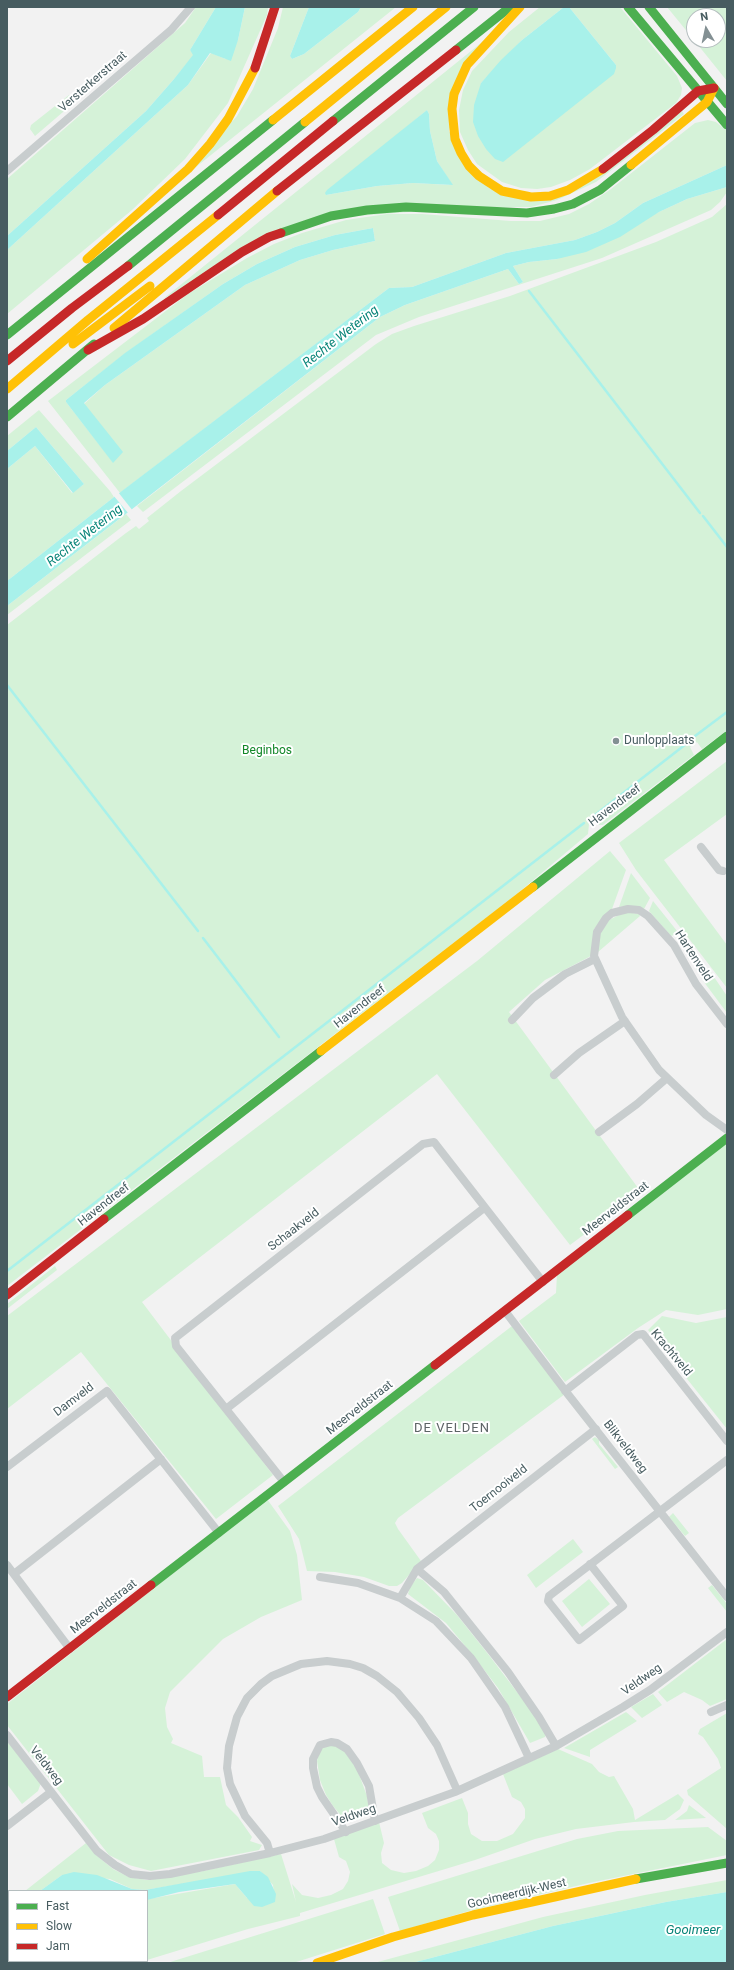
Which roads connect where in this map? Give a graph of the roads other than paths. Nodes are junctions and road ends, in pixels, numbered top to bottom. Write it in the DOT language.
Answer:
graph roads {
  1 [pos="191,7"];
  2 [pos="275,7"];
  3 [pos="413,7"];
  4 [pos="446,7"];
  5 [pos="474,7"];
  6 [pos="510,7"];
  7 [pos="520,7"];
  8 [pos="628,7"];
  9 [pos="649,7"];
  10 [pos="714,88"];
  11 [pos="698,91"];
  12 [pos="707,102"];
  13 [pos="727,104"];
  14 [pos="727,125"];
  15 [pos="7,171"];
  16 [pos="272,196"];
  17 [pos="46,303"];
  18 [pos="7,335"];
  19 [pos="88,350"];
  20 [pos="9,359"];
  21 [pos="21,378"];
  22 [pos="7,390"];
  23 [pos="7,417"];
  24 [pos="727,736"];
  25 [pos="701,847"];
  26 [pos="726,872"];
  27 [pos="595,959"];
  28 [pos="512,1020"];
  29 [pos="625,1021"];
  30 [pos="727,1024"];
  31 [pos="554,1075"];
  32 [pos="667,1078"];
  33 [pos="727,1130"];
  34 [pos="599,1132"];
  35 [pos="727,1138"];
  36 [pos="484,1208"];
  37 [pos="543,1282"];
  38 [pos="7,1295"];
  39 [pos="505,1311"];
  40 [pos="565,1391"];
  41 [pos="226,1409"];
  42 [pos="596,1430"];
  43 [pos="727,1441"];
  44 [pos="161,1459"];
  45 [pos="727,1460"];
  46 [pos="7,1467"];
  47 [pos="284,1482"];
  48 [pos="660,1511"];
  49 [pos="219,1533"];
  50 [pos="590,1564"];
  51 [pos="7,1565"];
  52 [pos="418,1569"];
  53 [pos="14,1574"];
  54 [pos="320,1577"];
  55 [pos="727,1597"];
  56 [pos="400,1598"];
  57 [pos="727,1632"];
  58 [pos="70,1649"];
  59 [pos="7,1697"];
  60 [pos="727,1704"];
  61 [pos="711,1712"];
  62 [pos="7,1735"];
  63 [pos="556,1746"];
  64 [pos="529,1758"];
  65 [pos="457,1790"];
  66 [pos="51,1792"];
  67 [pos="375,1821"];
  68 [pos="7,1826"];
  69 [pos="346,1832"];
  70 [pos="270,1853"];
  71 [pos="727,1863"];
  72 [pos="317,1963"];
  1 -- 15 [label="street, Versterkerstraat"];
  2 -- 17 [label="main road"];
  3 -- 17 [label="main road"];
  4 -- 20 [label="main road"];
  5 -- 21 [label="main road"];
  6 -- 16 [label="main road"];
  7 -- 11 [label="main road"];
  8 -- 11 [label="main road"];
  9 -- 10 [label="main road"];
  10 -- 11 [label="main road"];
  10 -- 12 [label="main road"];
  10 -- 13 [label="main road"];
  11 -- 12 [label="main road"];
  12 -- 14 [label="main road"];
  12 -- 19 [label="main road"];
  16 -- 19 [label="main road"];
  16 -- 21 [label="main road"];
  17 -- 18 [label="main road"];
  19 -- 23 [label="main road"];
  21 -- 22 [label="main road"];
  24 -- 38 [label="main road, Havendreef"];
  25 -- 26 [label="street"];
  27 -- 28 [label="street"];
  27 -- 29 [label="street, Hartenveld"];
  27 -- 30 [label="street, Hartenveld"];
  29 -- 31 [label="street"];
  29 -- 32 [label="street, Hartenveld"];
  32 -- 33 [label="street, Hartenveld"];
  32 -- 34 [label="street"];
  35 -- 37 [label="main road, Meerveldstraat"];
  36 -- 37 [label="street, Schaakveld"];
  36 -- 41 [label="street"];
  36 -- 41 [label="street, Schaakveld"];
  37 -- 39 [label="main road, Meerveldstraat"];
  39 -- 40 [label="street, Blikveldweg"];
  39 -- 47 [label="main road, Meerveldstraat"];
  40 -- 42 [label="street, Blikveldweg"];
  40 -- 43 [label="street, Krachtveld"];
  41 -- 47 [label="street, Schaakveld"];
  42 -- 48 [label="street, Blikveldweg"];
  42 -- 52 [label="street, Toernooiveld"];
  44 -- 46 [label="street, Damveld"];
  44 -- 49 [label="street, Damveld"];
  44 -- 53 [label="street"];
  45 -- 48 [label="street"];
  47 -- 49 [label="main road, Meerveldstraat"];
  48 -- 50 [label="street"];
  48 -- 55 [label="street, Blikveldweg"];
  49 -- 58 [label="main road, Meerveldstraat"];
  50 -- 50 [label="street"];
  51 -- 53 [label="street"];
  52 -- 56 [label="street, Toernooiveld"];
  52 -- 63 [label="street"];
  53 -- 58 [label="street"];
  54 -- 56 [label="street"];
  56 -- 64 [label="street"];
  57 -- 63 [label="street, Veldweg"];
  58 -- 59 [label="main road, Meerveldstraat"];
  60 -- 61 [label="street"];
  62 -- 66 [label="street, Veldweg"];
  63 -- 64 [label="street, Veldweg"];
  64 -- 65 [label="street, Veldweg"];
  65 -- 67 [label="street, Veldweg"];
  65 -- 70 [label="street"];
  66 -- 68 [label="street"];
  66 -- 70 [label="street, Veldweg"];
  67 -- 69 [label="street, Veldweg"];
  67 -- 69 [label="street"];
  69 -- 70 [label="street, Veldweg"];
  71 -- 72 [label="main road, Gooimeerdijk-West"];
}
